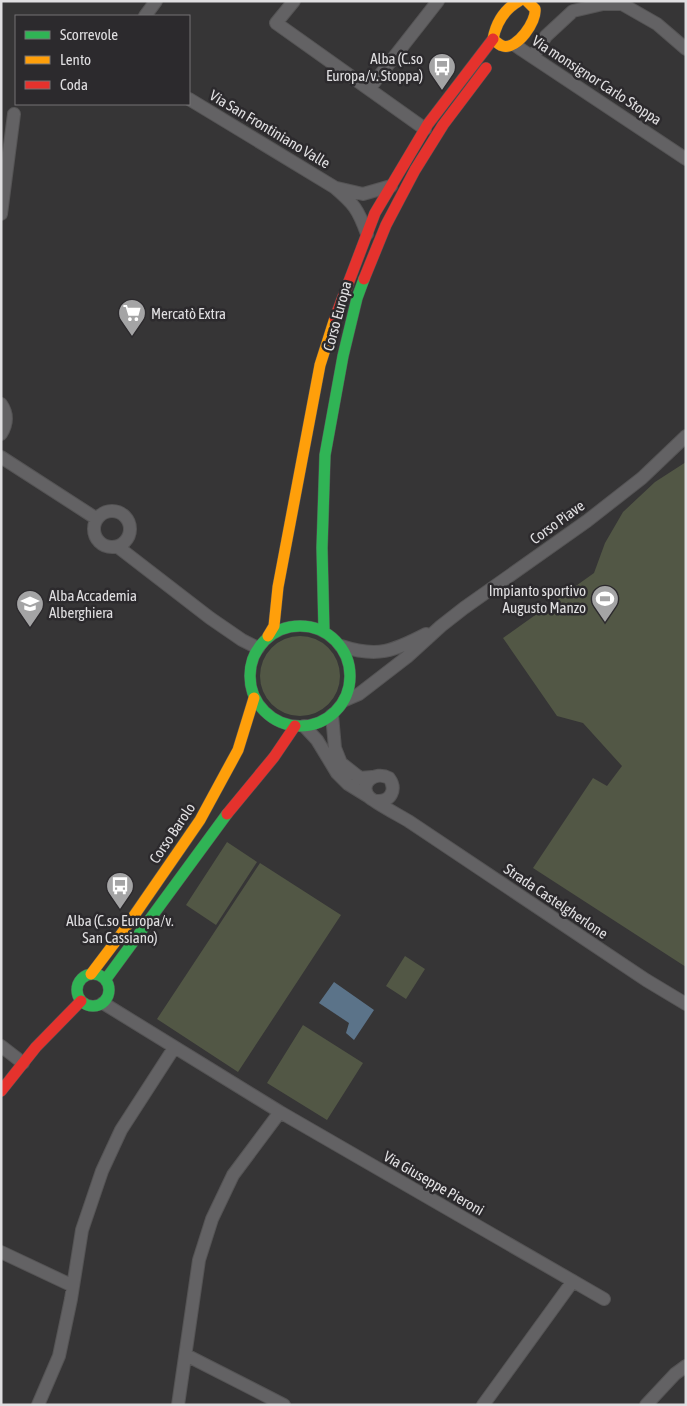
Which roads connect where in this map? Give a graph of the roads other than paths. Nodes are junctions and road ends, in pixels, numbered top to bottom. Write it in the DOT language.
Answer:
graph roads {
  1 [pos="156,1"];
  2 [pos="294,1"];
  3 [pos="438,1"];
  4 [pos="527,1"];
  5 [pos="512,3"];
  6 [pos="539,6"];
  7 [pos="146,15"];
  8 [pos="515,44"];
  9 [pos="686,49"];
  10 [pos="495,51"];
  11 [pos="533,57"];
  12 [pos="369,89"];
  13 [pos="190,99"];
  14 [pos="14,114"];
  15 [pos="425,129"];
  16 [pos="686,159"];
  17 [pos="390,186"];
  18 [pos="334,187"];
  19 [pos="1,214"];
  20 [pos="367,234"];
  21 [pos="1,404"];
  22 [pos="1,434"];
  23 [pos="686,436"];
  24 [pos="1,457"];
  25 [pos="97,519"];
  26 [pos="118,546"];
  27 [pos="441,626"];
  28 [pos="324,631"];
  29 [pos="268,636"];
  30 [pos="341,646"];
  31 [pos="258,648"];
  32 [pos="254,698"];
  33 [pos="345,700"];
  34 [pos="332,715"];
  35 [pos="299,726"];
  36 [pos="372,777"];
  37 [pos="391,794"];
  38 [pos="373,799"];
  39 [pos="410,822"];
  40 [pos="91,974"];
  41 [pos="106,979"];
  42 [pos="81,1001"];
  43 [pos="103,1003"];
  44 [pos="686,1004"];
  45 [pos="1,1046"];
  46 [pos="174,1048"];
  47 [pos="23,1063"];
  48 [pos="1,1091"];
  49 [pos="280,1112"];
  50 [pos="1,1252"];
  51 [pos="573,1281"];
  52 [pos="73,1286"];
  53 [pos="604,1299"];
  54 [pos="186,1355"];
  55 [pos="686,1366"];
  56 [pos="38,1405"];
  57 [pos="178,1405"];
  58 [pos="284,1405"];
  59 [pos="483,1405"];
  60 [pos="646,1405"];
  1 -- 7 [label="street"];
  2 -- 12 [label="street"];
  3 -- 12 [label="street"];
  4 -- 6 [label="main road"];
  5 -- 10 [label="main road"];
  6 -- 8 [label="main road"];
  8 -- 10 [label="main road"];
  8 -- 11 [label="street, Via monsignor Carlo Stoppa"];
  9 -- 11 [label="street"];
  10 -- 15 [label="main road, Corso Europa"];
  10 -- 28 [label="main road, Corso Europa"];
  11 -- 16 [label="street, Via monsignor Carlo Stoppa"];
  12 -- 15 [label="street"];
  13 -- 18 [label="street, Via San Frontiniano Valle"];
  14 -- 19 [label="street"];
  15 -- 17 [label="main road, Corso Europa"];
  17 -- 18 [label="street"];
  17 -- 20 [label="main road, Corso Europa"];
  18 -- 20 [label="street"];
  20 -- 29 [label="main road, Corso Europa"];
  21 -- 22 [label="street"];
  23 -- 27 [label="street, Corso Piave"];
  24 -- 25 [label="street"];
  25 -- 26 [label="street"];
  25 -- 26 [label="street"];
  26 -- 31 [label="street"];
  27 -- 30 [label="street"];
  27 -- 33 [label="street"];
  28 -- 29 [label="main road"];
  28 -- 30 [label="main road"];
  29 -- 31 [label="main road"];
  30 -- 33 [label="main road"];
  31 -- 32 [label="main road"];
  32 -- 35 [label="main road"];
  32 -- 40 [label="main road, Corso Barolo"];
  33 -- 34 [label="main road"];
  34 -- 35 [label="main road"];
  34 -- 36 [label="street"];
  35 -- 38 [label="street"];
  35 -- 41 [label="main road, Corso Barolo"];
  36 -- 37 [label="street"];
  36 -- 38 [label="street"];
  37 -- 38 [label="street"];
  37 -- 39 [label="street"];
  38 -- 39 [label="street, Strada Castelgherlone"];
  39 -- 44 [label="street, Strada Castelgherlone"];
  40 -- 41 [label="main road"];
  40 -- 42 [label="main road"];
  41 -- 43 [label="main road"];
  42 -- 43 [label="main road"];
  42 -- 47 [label="main road"];
  43 -- 46 [label="street, Via Giuseppe Pieroni"];
  45 -- 47 [label="street"];
  46 -- 49 [label="street, Via Giuseppe Pieroni"];
  46 -- 52 [label="street"];
  47 -- 48 [label="main road"];
  49 -- 51 [label="street, Via Giuseppe Pieroni"];
  49 -- 54 [label="street"];
  50 -- 52 [label="street"];
  51 -- 53 [label="street, Via Giuseppe Pieroni"];
  51 -- 59 [label="street"];
  52 -- 56 [label="street"];
  54 -- 57 [label="street"];
  54 -- 58 [label="street"];
  55 -- 60 [label="street"];
}
